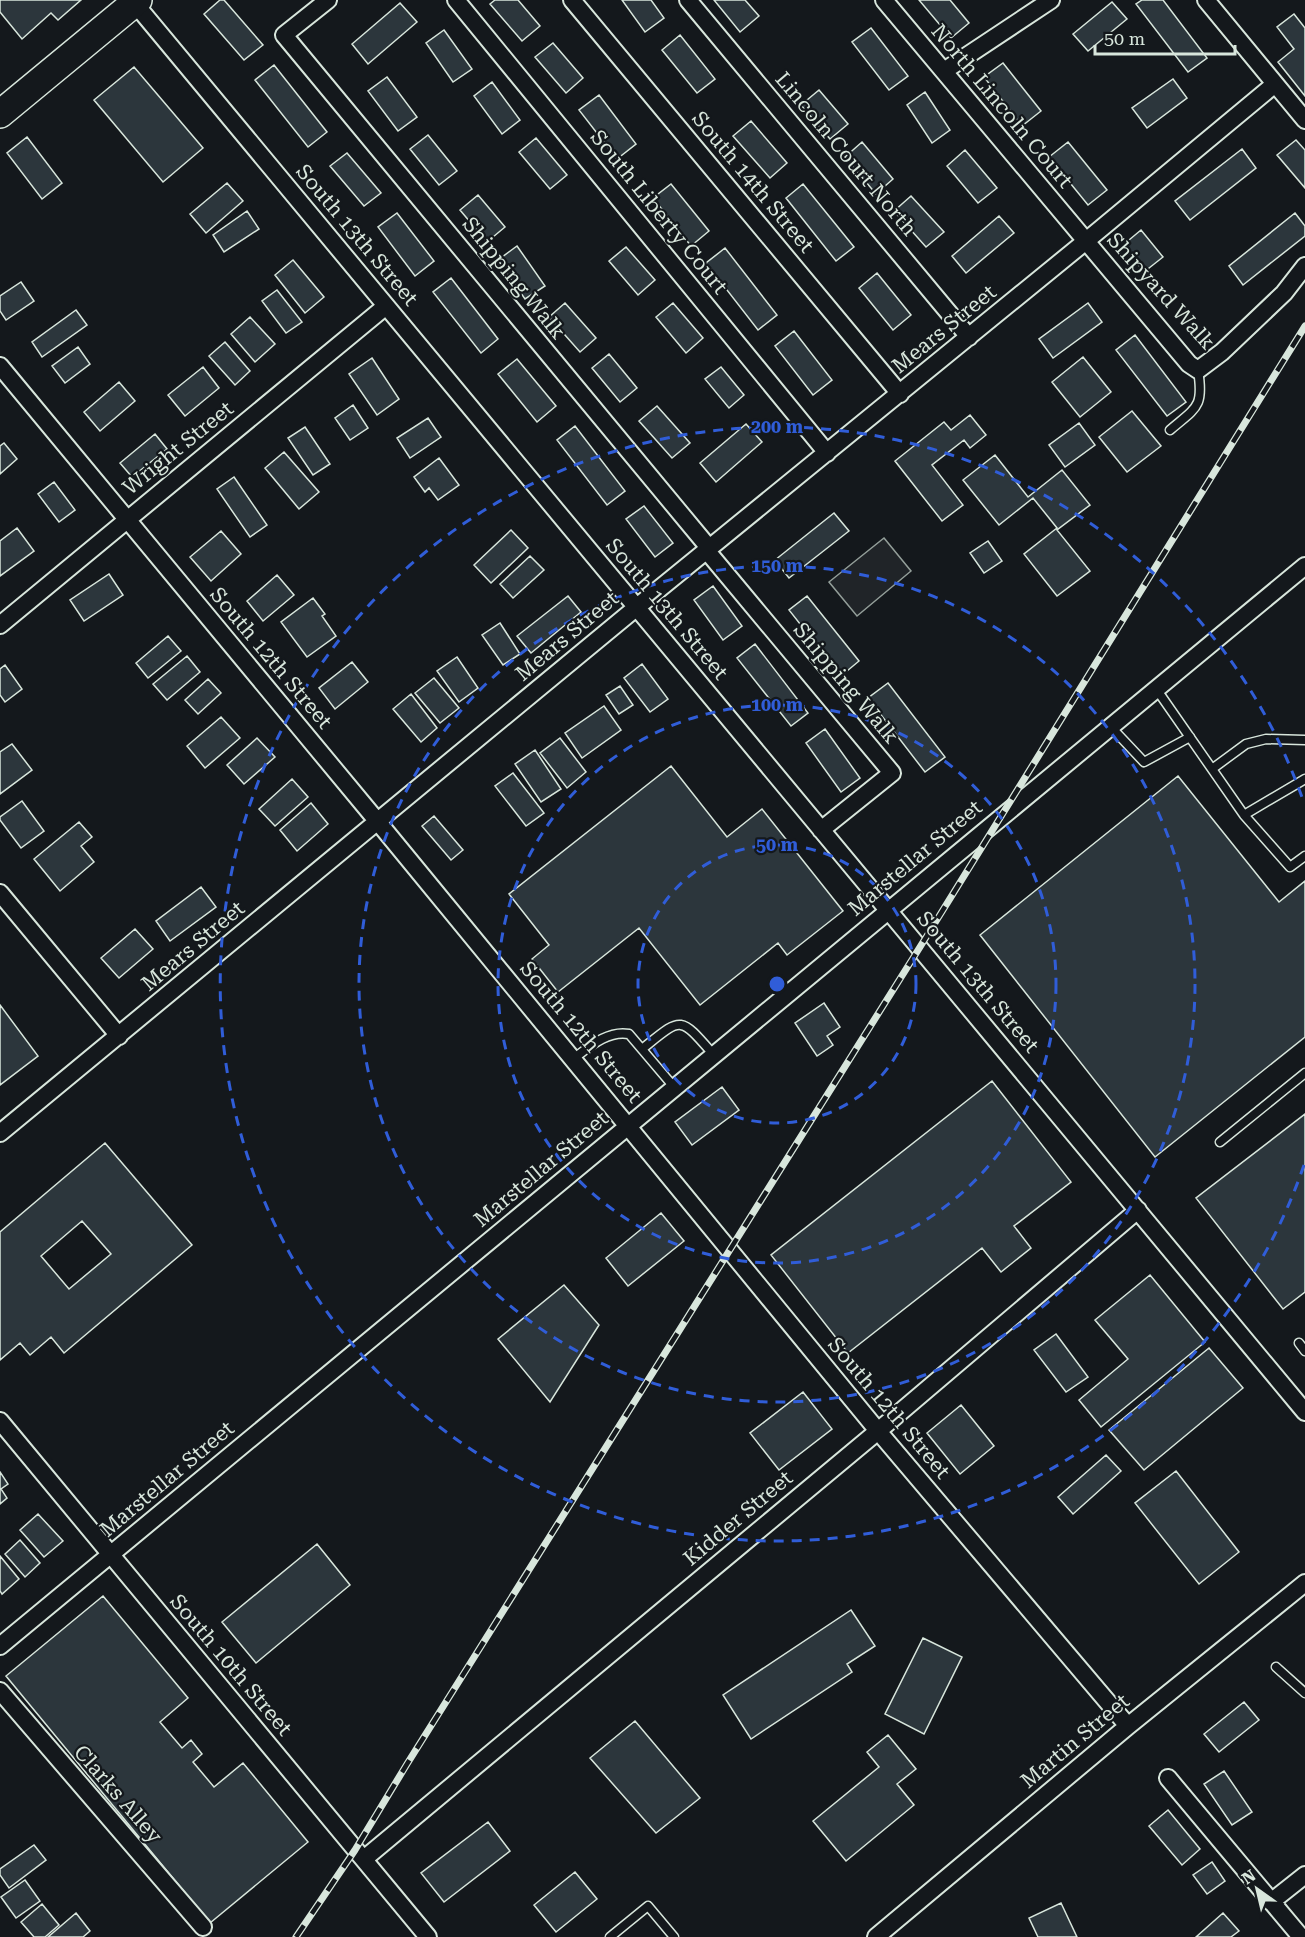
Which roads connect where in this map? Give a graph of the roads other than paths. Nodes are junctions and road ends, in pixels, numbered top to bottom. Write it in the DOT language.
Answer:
graph roads {
  1 [pos="328,0"];
  2 [pos="456,0"];
  3 [pos="572,0"];
  4 [pos="688,0"];
  5 [pos="884,0"];
  6 [pos="1052,0"];
  7 [pos="1206,0"];
  8 [pos="135,1"];
  9 [pos="944,71"];
  10 [pos="1275,84"];
  11 [pos="0,114"];
  12 [pos="1305,120"];
  13 [pos="1086,242"];
  14 [pos="1305,266"];
  15 [pos="386,306"];
  16 [pos="969,337"];
  17 [pos="0,366"];
  18 [pos="1198,370"];
  19 [pos="900,394"];
  20 [pos="1170,430"];
  21 [pos="827,453"];
  22 [pos="127,519"];
  23 [pos="709,550"];
  24 [pos="1305,566"];
  25 [pos="637,608"];
  26 [pos="0,626"];
  27 [pos="1157,690"];
  28 [pos="1111,727"];
  29 [pos="1190,737"];
  30 [pos="1305,740"];
  31 [pos="1212,769"];
  32 [pos="1305,779"];
  33 [pos="1244,815"];
  34 [pos="378,822"];
  35 [pos="821,830"];
  36 [pos="1305,856"];
  37 [pos="0,893"];
  38 [pos="889,910"];
  39 [pos="119,1036"];
  40 [pos="642,1049"];
  41 [pos="713,1054"];
  42 [pos="573,1059"];
  43 [pos="1305,1073"];
  44 [pos="674,1087"];
  45 [pos="628,1125"];
  46 [pos="0,1133"];
  47 [pos="1220,1142"];
  48 [pos="1138,1210"];
  49 [pos="1299,1343"];
  50 [pos="1305,1351"];
  51 [pos="1305,1412"];
  52 [pos="0,1421"];
  53 [pos="878,1431"];
  54 [pos="111,1554"];
  55 [pos="1305,1583"];
  56 [pos="0,1646"];
  57 [pos="1276,1667"];
  58 [pos="0,1691"];
  59 [pos="1305,1693"];
  60 [pos="1128,1726"];
  61 [pos="1168,1778"];
  62 [pos="364,1859"];
  63 [pos="1305,1875"];
  64 [pos="1271,1902"];
  65 [pos="202,1927"];
  66 [pos="429,1937"];
  67 [pos="610,1937"];
  68 [pos="674,1937"];
  69 [pos="876,1937"];
  70 [pos="1300,1937"];
  1 -- 23 [label="street, Shipping Walk"];
  2 -- 21 [label="street, South Liberty Court"];
  3 -- 19 [label="street, South 14th Street"];
  4 -- 16 [label="street, Lincoln Court North"];
  5 -- 9 [label="street, North Lincoln Court"];
  6 -- 9 [label="street"];
  7 -- 10 [label="street"];
  8 -- 11 [label="main road"];
  8 -- 15 [label="street, South 13th Street"];
  9 -- 13 [label="street, North Lincoln Court"];
  10 -- 12 [label="street"];
  10 -- 13 [label="street, Mears Street"];
  13 -- 16 [label="street, Mears Street"];
  13 -- 18 [label="street, Shipyard Walk"];
  14 -- 18 [label="street, Shipyard Walk"];
  15 -- 22 [label="street, Wright Street"];
  15 -- 25 [label="street, South 13th Street"];
  16 -- 19 [label="street, Mears Street"];
  17 -- 22 [label="street, South 12th Street"];
  18 -- 20 [label="lane"];
  19 -- 21 [label="street, Mears Street"];
  21 -- 23 [label="street, Mears Street"];
  22 -- 26 [label="street, Wright Street"];
  22 -- 34 [label="street, South 12th Street"];
  23 -- 25 [label="street, Mears Street"];
  23 -- 35 [label="street, Shipping Walk"];
  24 -- 27 [label="street, Marstellar Street"];
  25 -- 34 [label="street, Mears Street"];
  25 -- 35 [label="street, South 13th Street"];
  27 -- 28 [label="street, Marstellar Street"];
  27 -- 29 [label="lane"];
  28 -- 29 [label="lane"];
  28 -- 38 [label="street, Marstellar Street"];
  29 -- 31 [label="lane"];
  30 -- 31 [label="lane"];
  31 -- 33 [label="lane"];
  32 -- 33 [label="lane"];
  33 -- 36 [label="lane"];
  34 -- 39 [label="street, Mears Street"];
  34 -- 42 [label="street, South 12th Street"];
  35 -- 38 [label="street, South 13th Street"];
  37 -- 39 [label="street"];
  38 -- 41 [label="street, Marstellar Street"];
  38 -- 48 [label="street, South 13th Street"];
  39 -- 46 [label="street, Mears Street"];
  40 -- 41 [label="lane"];
  40 -- 42 [label="lane"];
  40 -- 44 [label="lane"];
  41 -- 44 [label="street, Marstellar Street"];
  42 -- 45 [label="street, South 12th Street"];
  43 -- 47 [label="lane"];
  44 -- 45 [label="street, Marstellar Street"];
  45 -- 53 [label="street, South 12th Street"];
  45 -- 54 [label="street, Marstellar Street"];
  48 -- 51 [label="street, South 13th Street"];
  48 -- 53 [label="street, Kidder Street"];
  49 -- 50 [label="lane"];
  52 -- 54 [label="street, South 10th Street"];
  53 -- 60 [label="street, South 12th Street"];
  53 -- 62 [label="street, Kidder Street"];
  54 -- 56 [label="street, Marstellar Street"];
  54 -- 62 [label="street, South 10th Street"];
  55 -- 60 [label="street, Martin Street"];
  57 -- 59 [label="lane"];
  58 -- 65 [label="street, Clarks Alley"];
  60 -- 69 [label="street, Martin Street"];
  61 -- 64 [label="street"];
  62 -- 66 [label="street, South 10th Street"];
  63 -- 64 [label="street"];
  64 -- 70 [label="street"];
  67 -- 68 [label="lane"];
}
